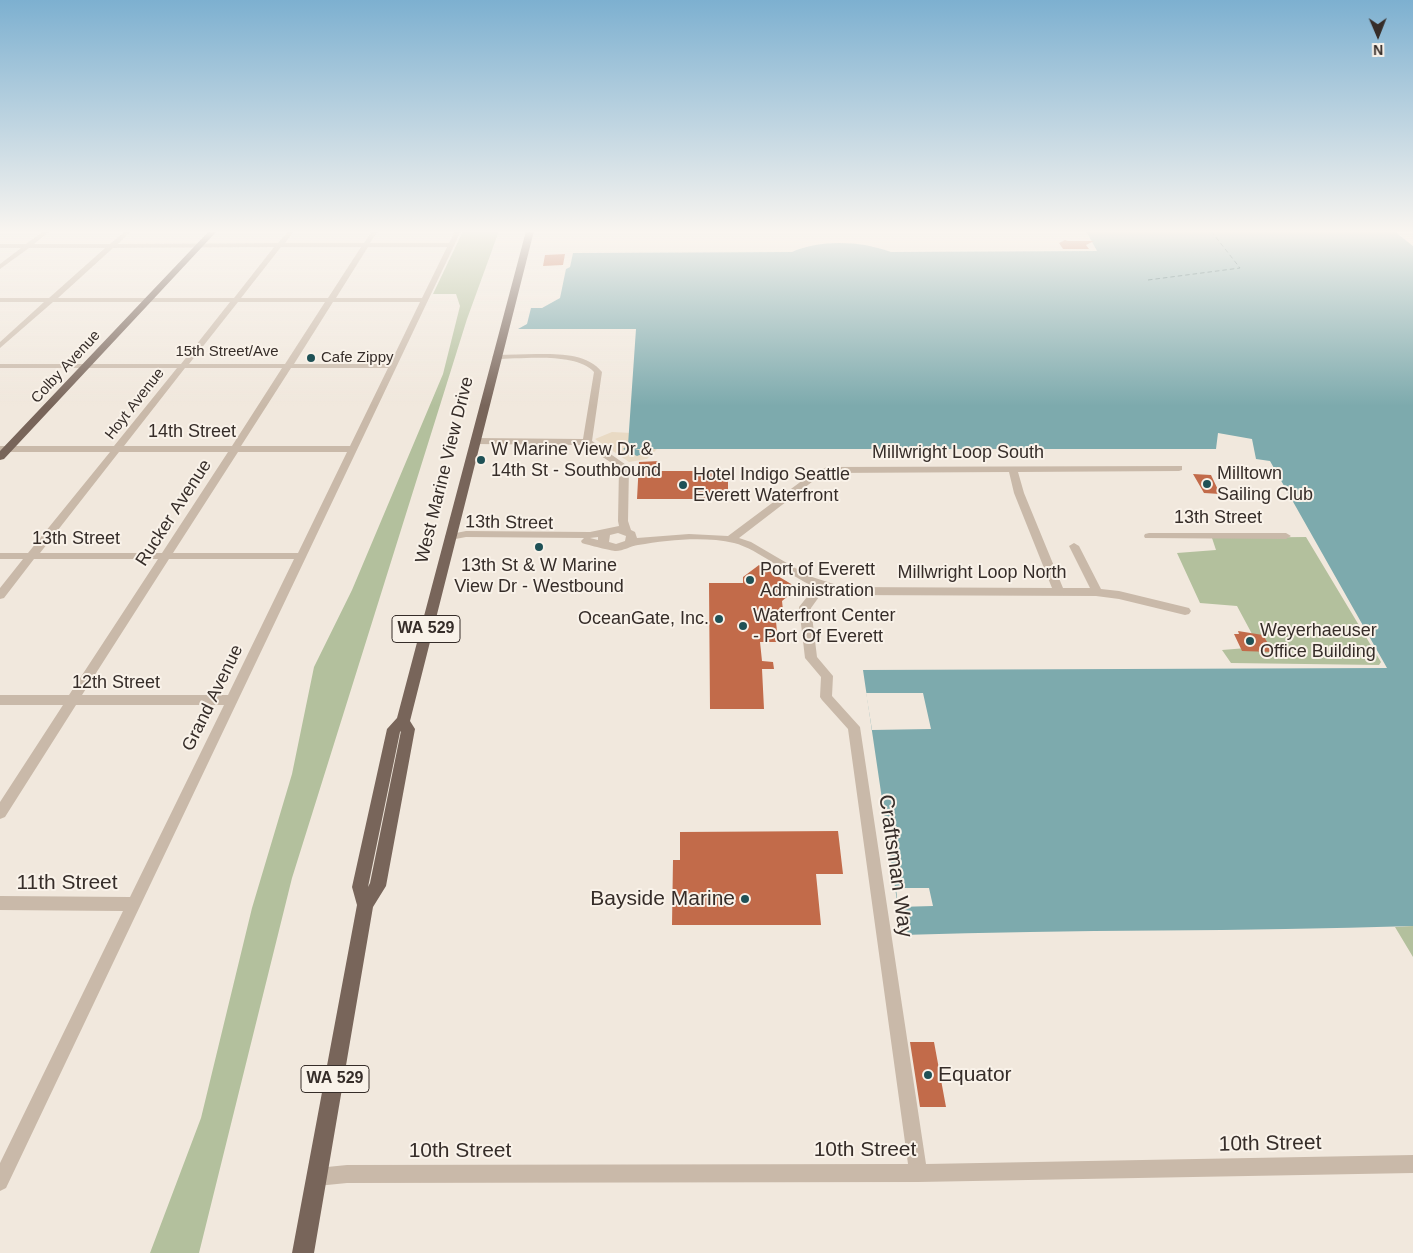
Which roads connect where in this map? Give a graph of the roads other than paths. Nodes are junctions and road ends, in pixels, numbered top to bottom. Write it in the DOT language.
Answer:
graph roads {
  1 [pos="63,289"];
  2 [pos="154,289"];
  3 [pos="244,289"];
  4 [pos="338,289"];
  5 [pos="429,289"];
  6 [pos="514,289"];
  7 [pos="0,300"];
  8 [pos="51,300"];
  9 [pos="144,300"];
  10 [pos="235,300"];
  11 [pos="331,300"];
  12 [pos="424,300"];
  13 [pos="0,346"];
  14 [pos="496,357"];
  15 [pos="0,366"];
  16 [pos="75,366"];
  17 [pos="86,366"];
  18 [pos="182,366"];
  19 [pos="289,366"];
  20 [pos="393,366"];
  21 [pos="474,441"];
  22 [pos="587,442"];
  23 [pos="2,448"];
  24 [pos="117,449"];
  25 [pos="236,449"];
  26 [pos="353,449"];
  27 [pos="0,457"];
  28 [pos="1179,468"];
  29 [pos="1013,469"];
  30 [pos="623,504"];
  31 [pos="608,536"];
  32 [pos="628,536"];
  33 [pos="1150,536"];
  34 [pos="1286,536"];
  35 [pos="450,537"];
  36 [pos="730,539"];
  37 [pos="1074,546"];
  38 [pos="0,556"];
  39 [pos="32,556"];
  40 [pos="166,556"];
  41 [pos="302,556"];
  42 [pos="821,587"];
  43 [pos="1059,591"];
  44 [pos="1097,592"];
  45 [pos="0,595"];
  46 [pos="1185,611"];
  47 [pos="0,700"];
  48 [pos="72,700"];
  49 [pos="231,700"];
  50 [pos="0,813"];
  51 [pos="0,903"];
  52 [pos="134,904"];
  53 [pos="1413,1164"];
  54 [pos="918,1172"];
  55 [pos="317,1177"];
  56 [pos="0,1182"];
  57 [pos="303,1253"];
  1 -- 8 [label="street"];
  2 -- 9 [label="main road, Colby Avenue"];
  3 -- 10 [label="street, Hoyt Avenue"];
  4 -- 11 [label="street, Rucker Avenue"];
  5 -- 12 [label="street, Grand Avenue"];
  6 -- 14 [label="main road, West Marine View Drive / WA 529"];
  7 -- 8 [label="street"];
  8 -- 9 [label="street"];
  8 -- 13 [label="street"];
  9 -- 10 [label="street"];
  9 -- 16 [label="main road, Colby Avenue"];
  9 -- 17 [label="main road, Colby Avenue"];
  10 -- 11 [label="street"];
  10 -- 18 [label="street, Hoyt Avenue"];
  11 -- 12 [label="street"];
  11 -- 19 [label="street, Rucker Avenue"];
  12 -- 20 [label="street, Grand Avenue"];
  14 -- 21 [label="main road, West Marine View Drive / WA 529"];
  14 -- 22 [label="street"];
  15 -- 16 [label="street, 15th Street/Ave"];
  16 -- 17 [label="street, 15th Street/Ave"];
  16 -- 23 [label="main road, Colby Avenue"];
  17 -- 18 [label="street, 15th Street/Ave"];
  17 -- 23 [label="main road, Colby Avenue"];
  18 -- 19 [label="street, 15th Street/Ave"];
  18 -- 24 [label="street, Hoyt Avenue"];
  19 -- 20 [label="street, 15th Street/Ave"];
  19 -- 25 [label="street, Rucker Avenue"];
  20 -- 26 [label="street, Grand Avenue"];
  21 -- 22 [label="street"];
  21 -- 35 [label="main road, West Marine View Drive / WA 529"];
  22 -- 30 [label="street"];
  23 -- 24 [label="street, 14th Street"];
  23 -- 27 [label="main road, Colby Avenue"];
  24 -- 25 [label="street, 14th Street"];
  24 -- 39 [label="street, Hoyt Avenue"];
  25 -- 26 [label="street, 14th Street"];
  25 -- 40 [label="street, Rucker Avenue"];
  26 -- 41 [label="street, Grand Avenue"];
  28 -- 29 [label="street, Millwright Loop South"];
  29 -- 36 [label="street, Millwright Loop South"];
  29 -- 43 [label="street"];
  30 -- 31 [label="street"];
  30 -- 32 [label="street"];
  31 -- 32 [label="street"];
  31 -- 32 [label="street"];
  31 -- 35 [label="street, 13th Street"];
  32 -- 36 [label="street"];
  33 -- 34 [label="street, 13th Street"];
  35 -- 55 [label="main road, West Marine View Drive / WA 529"];
  36 -- 42 [label="street, Millwright Loop North"];
  37 -- 44 [label="street"];
  38 -- 39 [label="street, 13th Street"];
  39 -- 40 [label="street, 13th Street"];
  39 -- 45 [label="street, Hoyt Avenue"];
  40 -- 41 [label="street, 13th Street"];
  40 -- 48 [label="street, Rucker Avenue"];
  41 -- 49 [label="street, Grand Avenue"];
  42 -- 43 [label="street, Millwright Loop North"];
  42 -- 54 [label="street, Craftsman Way"];
  43 -- 44 [label="street, Millwright Loop North"];
  44 -- 46 [label="street, Millwright Loop North"];
  47 -- 48 [label="street, 12th Street"];
  48 -- 49 [label="street, 12th Street"];
  48 -- 50 [label="street, Rucker Avenue"];
  49 -- 52 [label="street, Grand Avenue"];
  51 -- 52 [label="street, 11th Street"];
  52 -- 56 [label="street, Grand Avenue"];
  53 -- 54 [label="street, 10th Street"];
  54 -- 55 [label="street, 10th Street"];
  55 -- 57 [label="main road, West Marine View Drive / WA 529"];
}
